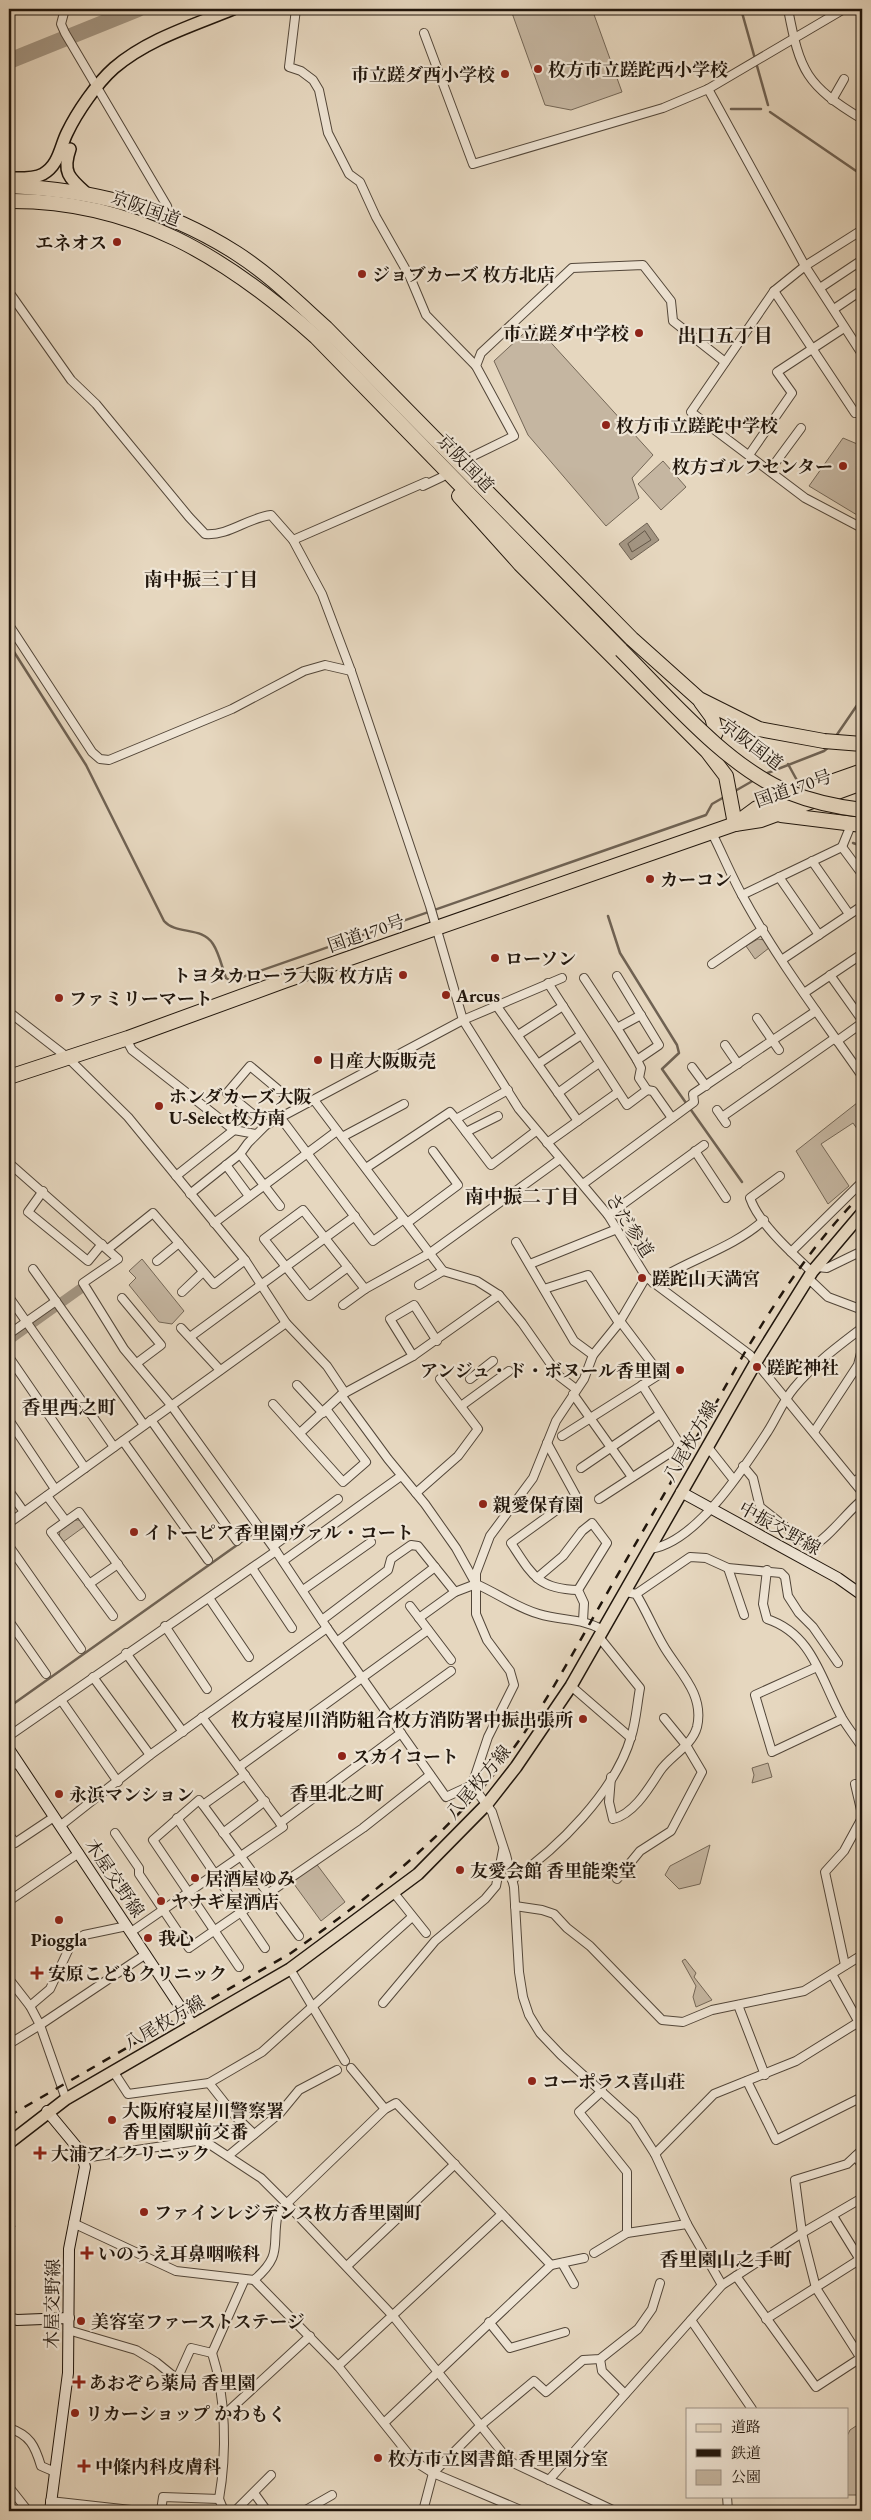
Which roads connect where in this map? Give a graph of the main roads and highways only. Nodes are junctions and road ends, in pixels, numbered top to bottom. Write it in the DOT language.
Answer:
graph roads {
  1 [pos="233,9"];
  2 [pos="76,120"];
  3 [pos="9,178"];
  4 [pos="9,186"];
  5 [pos="86,193"];
  6 [pos="9,200"];
  7 [pos="415,438"];
  8 [pos="699,699"];
  9 [pos="862,744"];
  10 [pos="707,751"];
  11 [pos="862,771"];
  12 [pos="862,783"];
  13 [pos="862,810"];
  14 [pos="776,815"];
  15 [pos="735,824"];
  16 [pos="857,825"];
  17 [pos="9,1077"];
  18 [pos="862,1213"];
  19 [pos="681,1492"];
  20 [pos="862,1594"];
  21 [pos="9,1749"];
  22 [pos="13,1765"];
  23 [pos="193,2026"];
  24 [pos="47,2111"];
  25 [pos="9,2143"];
  26 [pos="9,2318"];
  27 [pos="68,2318"];
  28 [pos="50,2506"];
  1 -- 2 [label="main road"];
  2 -- 3 [label="main road"];
  2 -- 5 [label="main road"];
  4 -- 5 [label="highway, 京阪国道"];
  5 -- 8 [label="highway, 京阪国道"];
  6 -- 7 [label="highway, 京阪国道"];
  7 -- 10 [label="highway"];
  7 -- 13 [label="highway, 京阪国道, bridge"];
  8 -- 9 [label="highway, 京阪国道"];
  8 -- 10 [label="highway"];
  10 -- 15 [label="highway"];
  11 -- 15 [label="highway, 国道170号"];
  12 -- 14 [label="highway, 国道170号"];
  14 -- 15 [label="highway, 国道170号"];
  14 -- 16 [label="highway"];
  15 -- 17 [label="highway, 国道170号"];
  18 -- 19 [label="main road, 八尾枚方線"];
  19 -- 20 [label="main road, 中振交野線"];
  19 -- 23 [label="main road, 八尾枚方線"];
  21 -- 22 [label="main road, 木屋交野線"];
  22 -- 23 [label="main road, 木屋交野線"];
  23 -- 24 [label="main road, 八尾枚方線"];
  24 -- 25 [label="main road, 八尾枚方線"];
  24 -- 27 [label="main road, 木屋交野線"];
  26 -- 27 [label="main road"];
  27 -- 28 [label="main road, 木屋交野線"];
}
